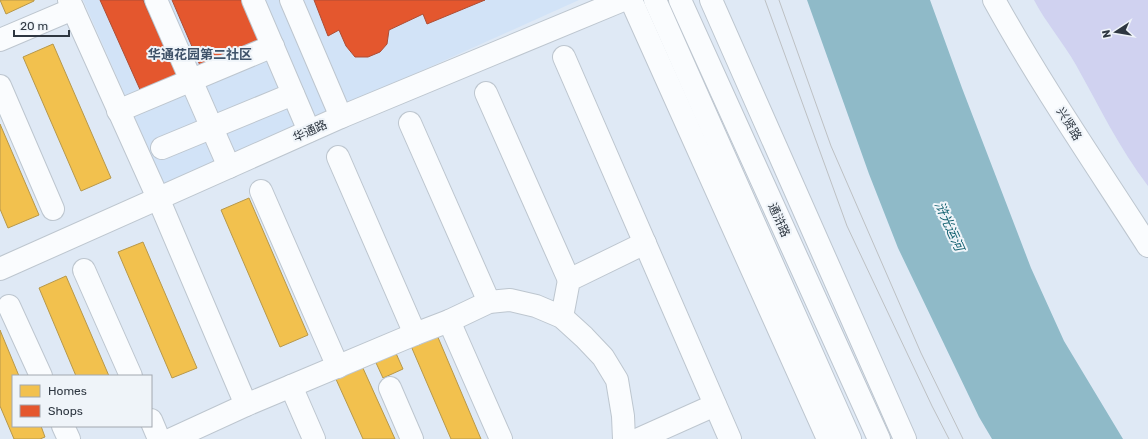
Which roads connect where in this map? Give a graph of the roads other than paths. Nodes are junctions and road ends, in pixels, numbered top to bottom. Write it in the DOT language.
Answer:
graph roads {
  1 [pos="156,0"];
  2 [pos="253,0"];
  3 [pos="290,0"];
  4 [pos="624,0"];
  5 [pos="631,0"];
  6 [pos="655,0"];
  7 [pos="680,0"];
  8 [pos="711,0"];
  9 [pos="994,0"];
  10 [pos="71,4"];
  11 [pos="0,40"];
  12 [pos="273,46"];
  13 [pos="564,58"];
  14 [pos="191,80"];
  15 [pos="0,86"];
  16 [pos="486,93"];
  17 [pos="293,94"];
  18 [pos="118,111"];
  19 [pos="341,117"];
  20 [pos="410,123"];
  21 [pos="212,128"];
  22 [pos="309,131"];
  23 [pos="162,148"];
  24 [pos="338,157"];
  25 [pos="229,167"];
  26 [pos="261,191"];
  27 [pos="158,198"];
  28 [pos="53,209"];
  29 [pos="645,243"];
  30 [pos="1148,246"];
  31 [pos="0,269"];
  32 [pos="84,270"];
  33 [pos="570,280"];
  34 [pos="489,302"];
  35 [pos="9,306"];
  36 [pos="562,317"];
  37 [pos="449,321"];
  38 [pos="415,334"];
  39 [pos="338,367"];
  40 [pos="41,375"];
  41 [pos="131,375"];
  42 [pos="291,386"];
  43 [pos="390,388"];
  44 [pos="715,405"];
  45 [pos="246,406"];
  46 [pos="152,422"];
  47 [pos="63,427"];
  48 [pos="183,437"];
  49 [pos="637,438"];
  50 [pos="69,439"];
  51 [pos="159,439"];
  52 [pos="314,439"];
  53 [pos="412,439"];
  54 [pos="501,439"];
  55 [pos="730,439"];
  56 [pos="828,439"];
  57 [pos="850,439"];
  58 [pos="879,439"];
  59 [pos="905,439"];
  1 -- 14 [label="main road"];
  2 -- 12 [label="main road"];
  3 -- 19 [label="main road"];
  4 -- 19 [label="main road, 华通路"];
  5 -- 56 [label="main road"];
  6 -- 57 [label="main road, 通浒路"];
  7 -- 58 [label="main road, 通浒路"];
  8 -- 59 [label="main road"];
  9 -- 30 [label="main road, 兴贤路"];
  10 -- 11 [label="main road"];
  10 -- 18 [label="main road"];
  12 -- 14 [label="main road"];
  12 -- 17 [label="main road"];
  13 -- 29 [label="main road"];
  14 -- 18 [label="main road"];
  14 -- 21 [label="main road"];
  15 -- 28 [label="main road"];
  16 -- 33 [label="main road"];
  17 -- 21 [label="main road"];
  17 -- 22 [label="main road"];
  18 -- 27 [label="main road"];
  19 -- 22 [label="main road, 华通路"];
  20 -- 34 [label="main road"];
  21 -- 23 [label="main road"];
  21 -- 25 [label="main road"];
  22 -- 25 [label="main road, 华通路"];
  24 -- 38 [label="main road"];
  25 -- 27 [label="main road, 华通路"];
  26 -- 39 [label="main road"];
  27 -- 31 [label="main road, 华通路"];
  27 -- 45 [label="main road"];
  29 -- 33 [label="main road"];
  29 -- 44 [label="main road"];
  32 -- 41 [label="main road"];
  33 -- 36 [label="main road"];
  34 -- 36 [label="main road"];
  34 -- 37 [label="main road"];
  35 -- 40 [label="main road"];
  36 -- 49 [label="main road"];
  37 -- 38 [label="main road"];
  37 -- 54 [label="main road"];
  38 -- 39 [label="main road"];
  39 -- 42 [label="main road"];
  42 -- 45 [label="main road"];
  42 -- 52 [label="main road"];
  43 -- 53 [label="main road"];
  44 -- 49 [label="main road"];
  44 -- 55 [label="main road"];
  45 -- 48 [label="main road"];
  46 -- 51 [label="main road"];
  47 -- 50 [label="main road"];
}
